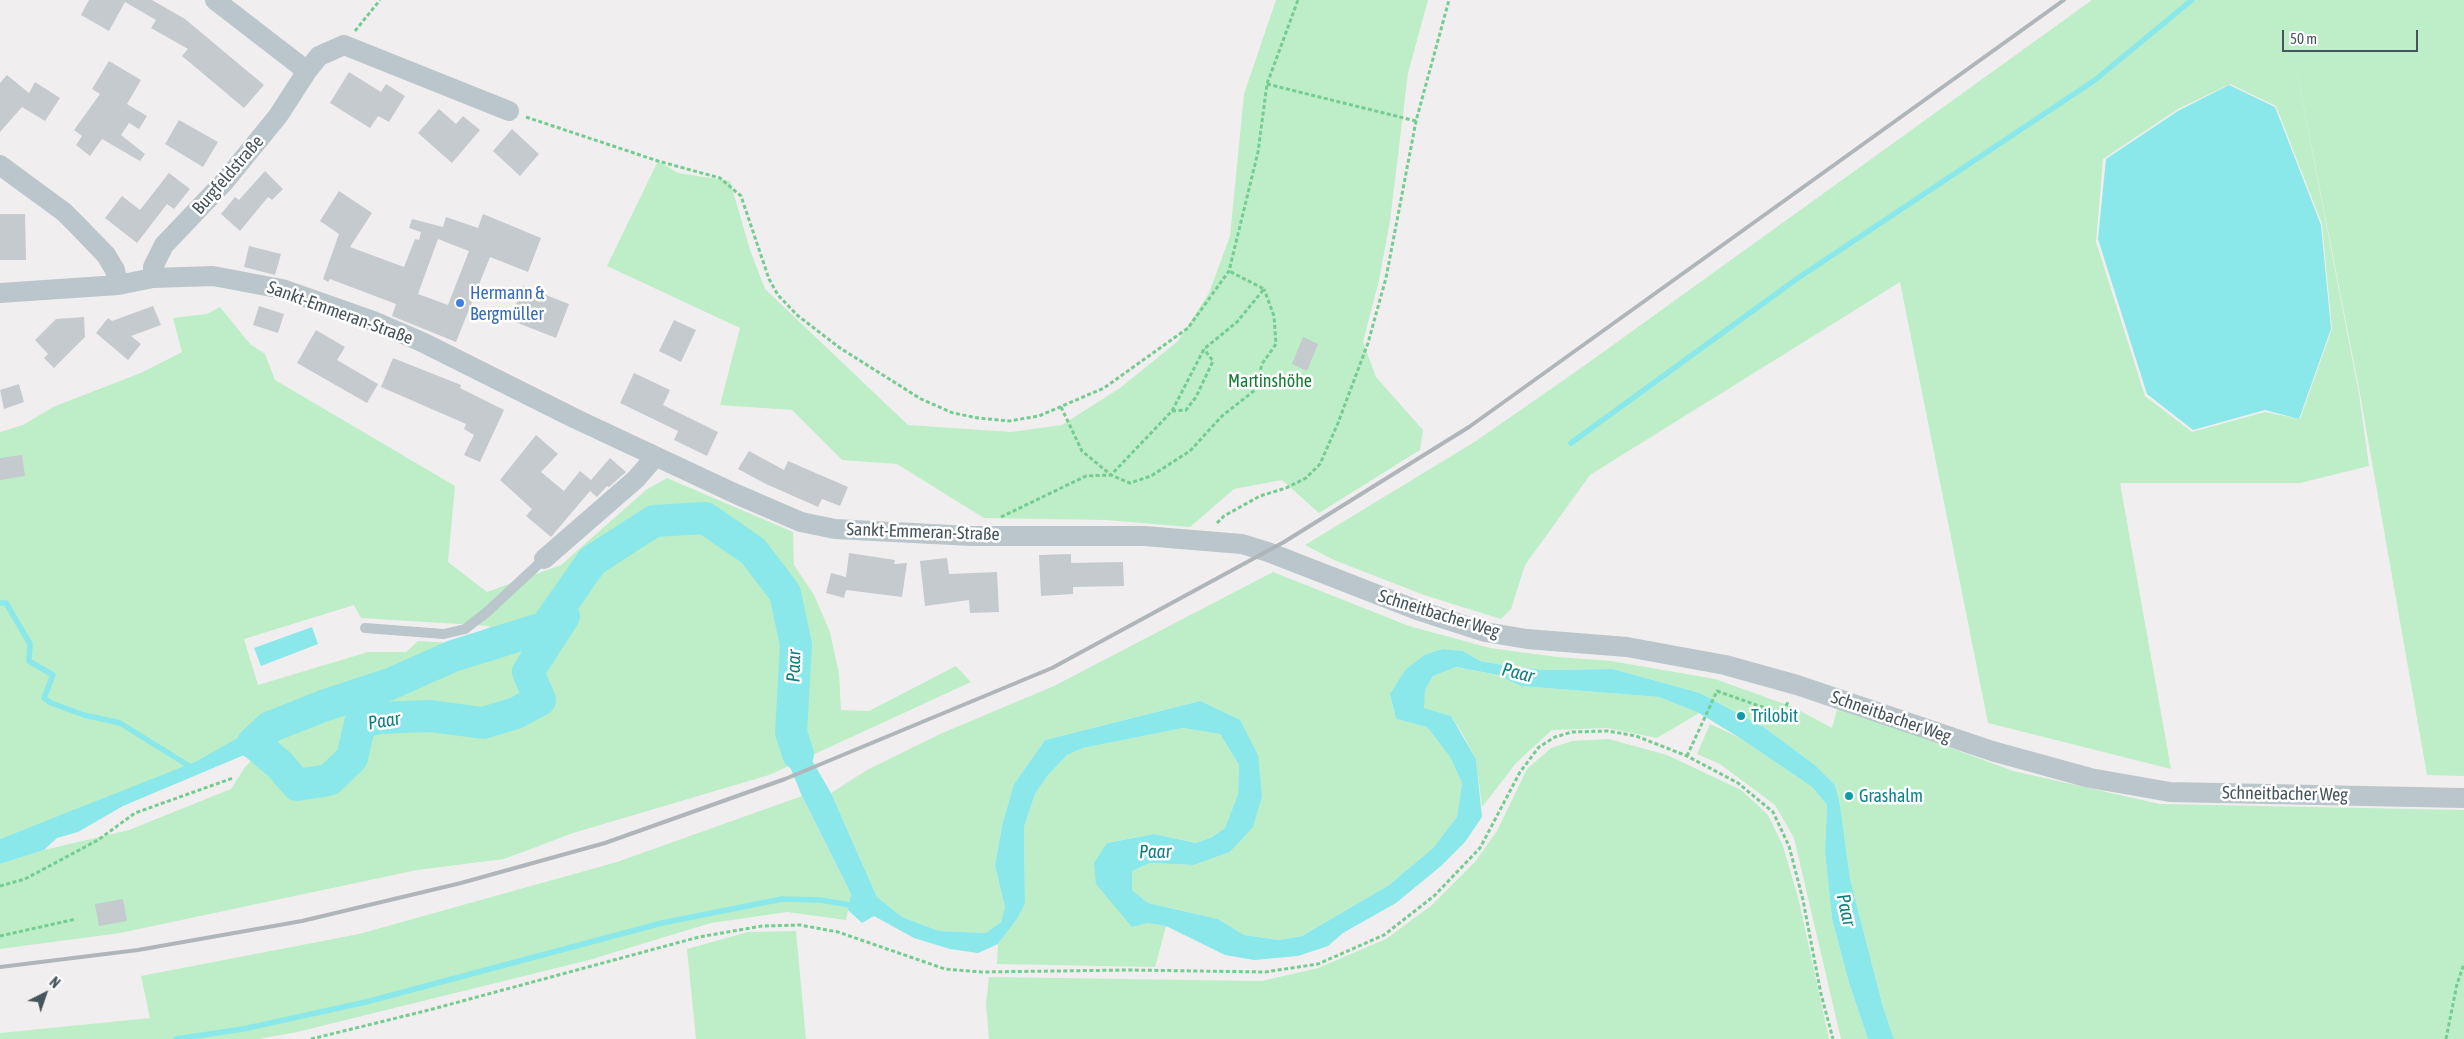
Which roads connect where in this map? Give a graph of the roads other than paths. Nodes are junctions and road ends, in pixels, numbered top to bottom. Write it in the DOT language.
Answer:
graph roads {
  1 [pos="215,0"];
  2 [pos="307,71"];
  3 [pos="509,111"];
  4 [pos="0,165"];
  5 [pos="153,278"];
  6 [pos="118,285"];
  7 [pos="0,293"];
  8 [pos="655,457"];
  9 [pos="544,559"];
  10 [pos="1327,576"];
  11 [pos="364,628"];
  12 [pos="2464,798"];
  1 -- 2 [label="street"];
  2 -- 3 [label="street, Burgfeldstraße"];
  2 -- 5 [label="street, Burgfeldstraße"];
  4 -- 6 [label="street"];
  5 -- 6 [label="street, Sankt-Emmeran-Straße"];
  5 -- 8 [label="street, Sankt-Emmeran-Straße"];
  6 -- 7 [label="street, Sankt-Emmeran-Straße"];
  8 -- 9 [label="street"];
  8 -- 10 [label="street, Sankt-Emmeran-Straße"];
  9 -- 11 [label="lane"];
  10 -- 12 [label="street, Schneitbacher Weg"];
}
